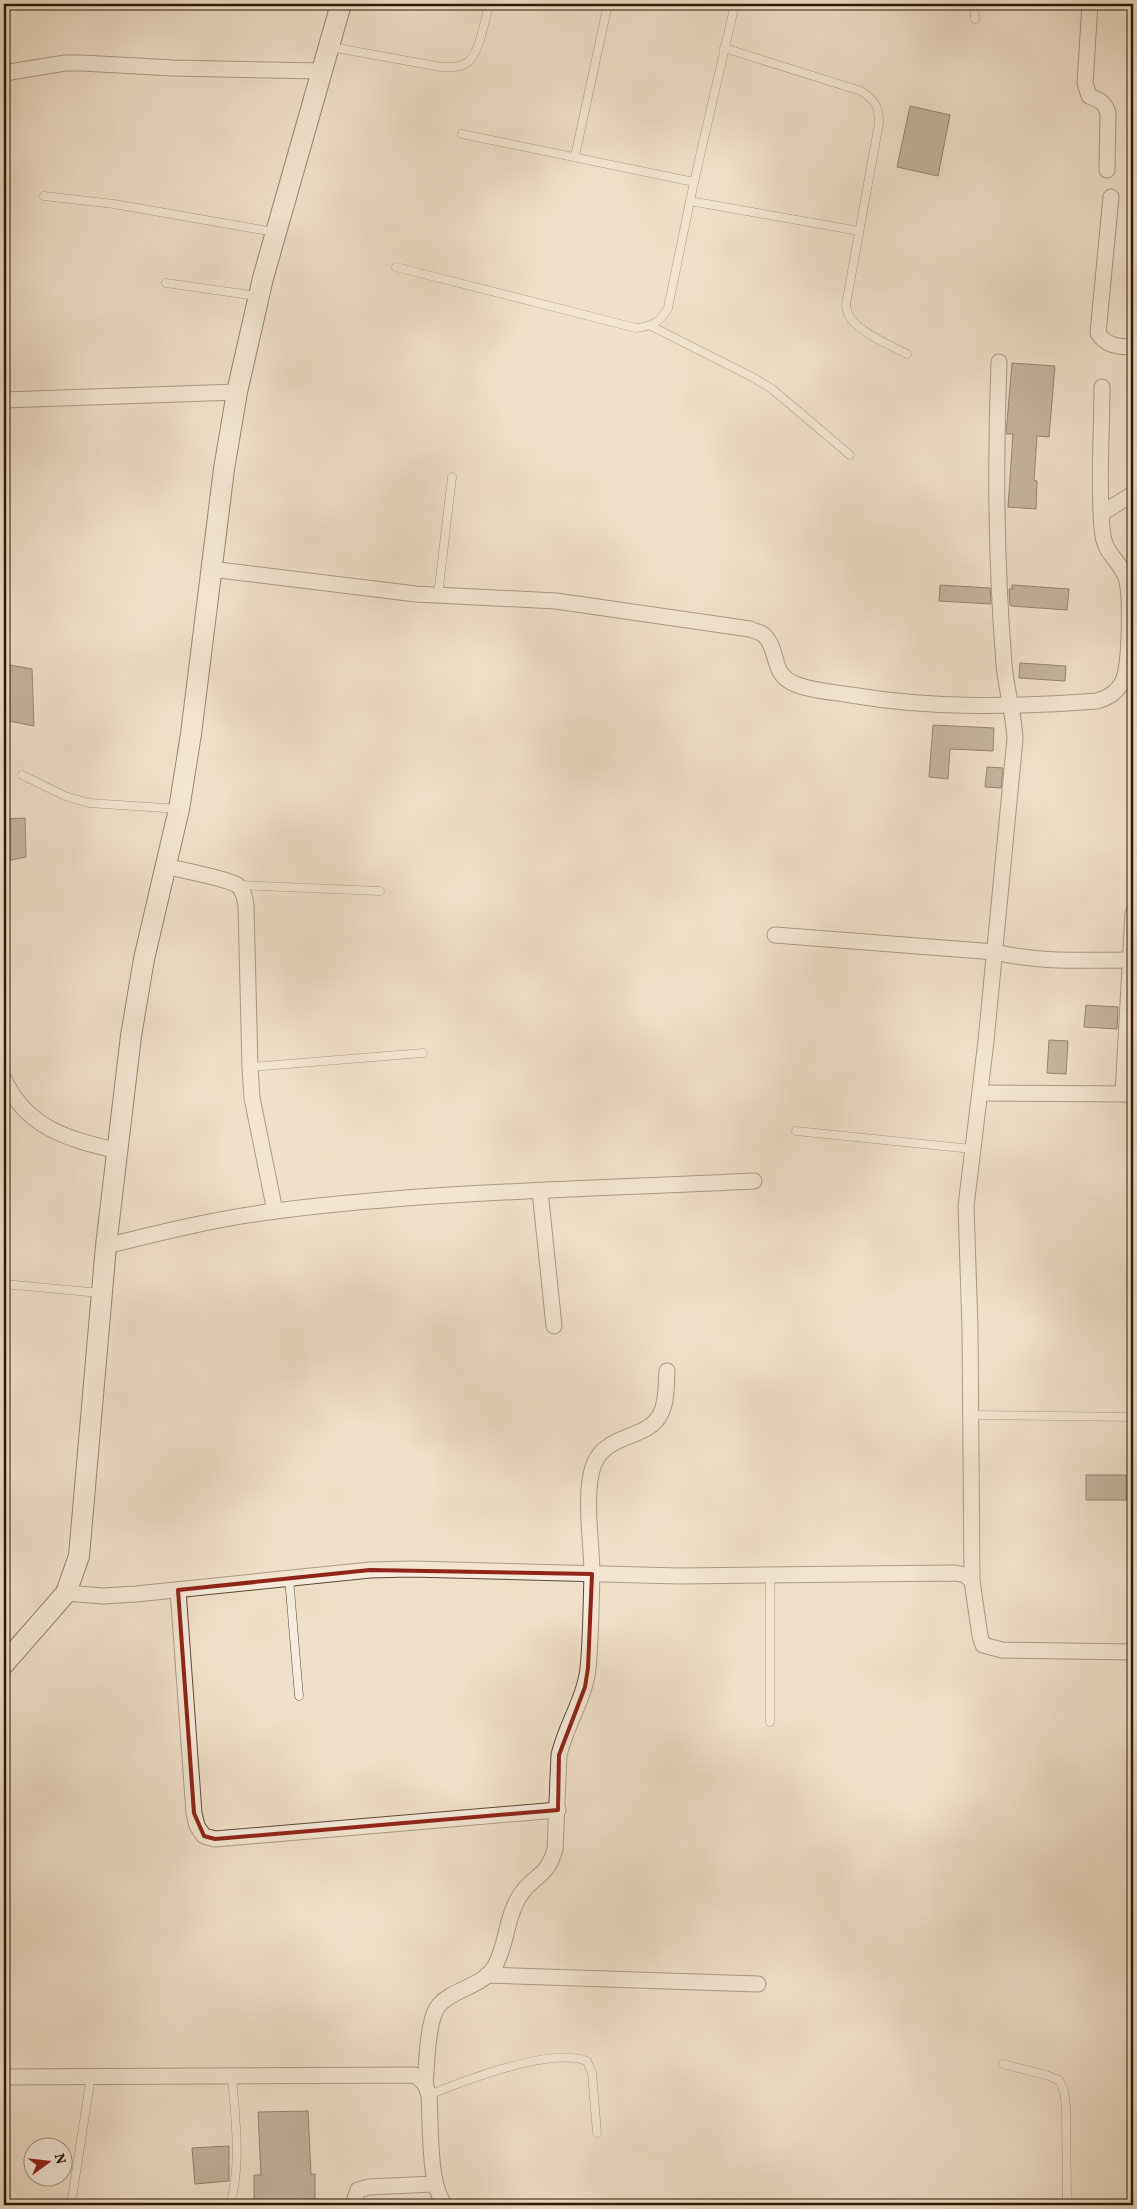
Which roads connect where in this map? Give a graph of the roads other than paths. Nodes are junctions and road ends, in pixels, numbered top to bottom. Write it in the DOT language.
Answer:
graph roads {
  1 [pos="341,4"];
  2 [pos="489,4"];
  3 [pos="608,4"];
  4 [pos="734,4"];
  5 [pos="974,4"];
  6 [pos="1090,4"];
  7 [pos="976,19"];
  8 [pos="329,47"];
  9 [pos="724,48"];
  10 [pos="322,71"];
  11 [pos="4,76"];
  12 [pos="462,134"];
  13 [pos="575,156"];
  14 [pos="1107,170"];
  15 [pos="694,182"];
  16 [pos="44,196"];
  17 [pos="1111,198"];
  18 [pos="690,201"];
  19 [pos="859,231"];
  20 [pos="276,233"];
  21 [pos="396,267"];
  22 [pos="166,282"];
  23 [pos="259,296"];
  24 [pos="651,326"];
  25 [pos="1133,347"];
  26 [pos="907,354"];
  27 [pos="999,362"];
  28 [pos="1102,387"];
  29 [pos="237,392"];
  30 [pos="4,400"];
  31 [pos="850,455"];
  32 [pos="452,477"];
  33 [pos="1133,494"];
  34 [pos="1102,512"];
  35 [pos="211,569"];
  36 [pos="438,595"];
  37 [pos="1129,677"];
  38 [pos="1012,707"];
  39 [pos="22,775"];
  40 [pos="179,809"];
  41 [pos="165,866"];
  42 [pos="238,886"];
  43 [pos="380,892"];
  44 [pos="1133,913"];
  45 [pos="775,935"];
  46 [pos="995,952"];
  47 [pos="1132,960"];
  48 [pos="423,1053"];
  49 [pos="250,1067"];
  50 [pos="4,1081"];
  51 [pos="980,1093"];
  52 [pos="1128,1094"];
  53 [pos="796,1131"];
  54 [pos="972,1149"];
  55 [pos="118,1151"];
  56 [pos="754,1181"];
  57 [pos="540,1191"];
  58 [pos="275,1211"];
  59 [pos="106,1246"];
  60 [pos="4,1284"];
  61 [pos="102,1293"];
  62 [pos="554,1326"];
  63 [pos="667,1371"];
  64 [pos="970,1415"];
  65 [pos="1133,1417"];
  66 [pos="592,1574"];
  67 [pos="770,1576"];
  68 [pos="289,1578"];
  69 [pos="972,1581"];
  70 [pos="178,1590"];
  71 [pos="66,1593"];
  72 [pos="1133,1652"];
  73 [pos="4,1664"];
  74 [pos="299,1696"];
  75 [pos="770,1722"];
  76 [pos="558,1810"];
  77 [pos="487,1976"];
  78 [pos="758,1984"];
  79 [pos="1003,2064"];
  80 [pos="232,2075"];
  81 [pos="90,2076"];
  82 [pos="4,2077"];
  83 [pos="427,2089"];
  84 [pos="597,2133"];
  85 [pos="434,2184"];
  86 [pos="71,2205"];
  87 [pos="230,2205"];
  88 [pos="353,2205"];
  89 [pos="444,2205"];
  90 [pos="1067,2205"];
  1 -- 8 [label="main road"];
  2 -- 8 [label="lane"];
  3 -- 13 [label="lane"];
  4 -- 9 [label="lane"];
  5 -- 7 [label="lane"];
  6 -- 14 [label="street"];
  8 -- 10 [label="main road"];
  9 -- 15 [label="lane"];
  9 -- 19 [label="lane"];
  10 -- 11 [label="street"];
  10 -- 20 [label="main road"];
  12 -- 13 [label="lane"];
  13 -- 15 [label="lane"];
  15 -- 18 [label="lane"];
  16 -- 20 [label="lane"];
  17 -- 25 [label="street"];
  18 -- 19 [label="lane"];
  18 -- 24 [label="lane"];
  19 -- 26 [label="lane"];
  20 -- 23 [label="main road"];
  21 -- 24 [label="lane"];
  22 -- 23 [label="lane"];
  23 -- 29 [label="main road"];
  24 -- 31 [label="lane"];
  27 -- 38 [label="street"];
  28 -- 34 [label="street"];
  29 -- 30 [label="street"];
  29 -- 35 [label="main road"];
  32 -- 36 [label="lane"];
  33 -- 34 [label="street"];
  34 -- 37 [label="street"];
  35 -- 36 [label="street"];
  35 -- 40 [label="main road"];
  36 -- 38 [label="street"];
  37 -- 38 [label="street"];
  38 -- 46 [label="street"];
  39 -- 40 [label="lane"];
  40 -- 41 [label="main road"];
  41 -- 42 [label="street"];
  41 -- 55 [label="main road"];
  42 -- 43 [label="lane"];
  42 -- 49 [label="street"];
  44 -- 47 [label="street"];
  45 -- 46 [label="street"];
  46 -- 47 [label="street"];
  46 -- 51 [label="street"];
  47 -- 52 [label="street"];
  48 -- 49 [label="lane"];
  49 -- 58 [label="street"];
  50 -- 55 [label="street"];
  51 -- 52 [label="street"];
  51 -- 54 [label="street"];
  53 -- 54 [label="lane"];
  54 -- 64 [label="street"];
  55 -- 59 [label="main road"];
  56 -- 57 [label="street"];
  57 -- 58 [label="street"];
  57 -- 62 [label="street"];
  58 -- 59 [label="street"];
  59 -- 61 [label="main road"];
  60 -- 61 [label="lane"];
  61 -- 71 [label="main road"];
  63 -- 66 [label="street"];
  64 -- 65 [label="lane"];
  64 -- 69 [label="street"];
  66 -- 67 [label="street"];
  66 -- 68 [label="street"];
  66 -- 76 [label="street"];
  67 -- 69 [label="street"];
  67 -- 75 [label="lane"];
  68 -- 70 [label="street"];
  68 -- 74 [label="lane"];
  69 -- 72 [label="street"];
  70 -- 71 [label="street"];
  70 -- 76 [label="street"];
  71 -- 73 [label="main road"];
  76 -- 77 [label="street"];
  77 -- 78 [label="street"];
  77 -- 83 [label="street"];
  79 -- 90 [label="lane"];
  80 -- 81 [label="street"];
  80 -- 83 [label="street"];
  80 -- 87 [label="lane"];
  81 -- 82 [label="street"];
  81 -- 86 [label="lane"];
  83 -- 84 [label="lane"];
  83 -- 85 [label="street"];
  85 -- 88 [label="street"];
  85 -- 89 [label="street"];
}
